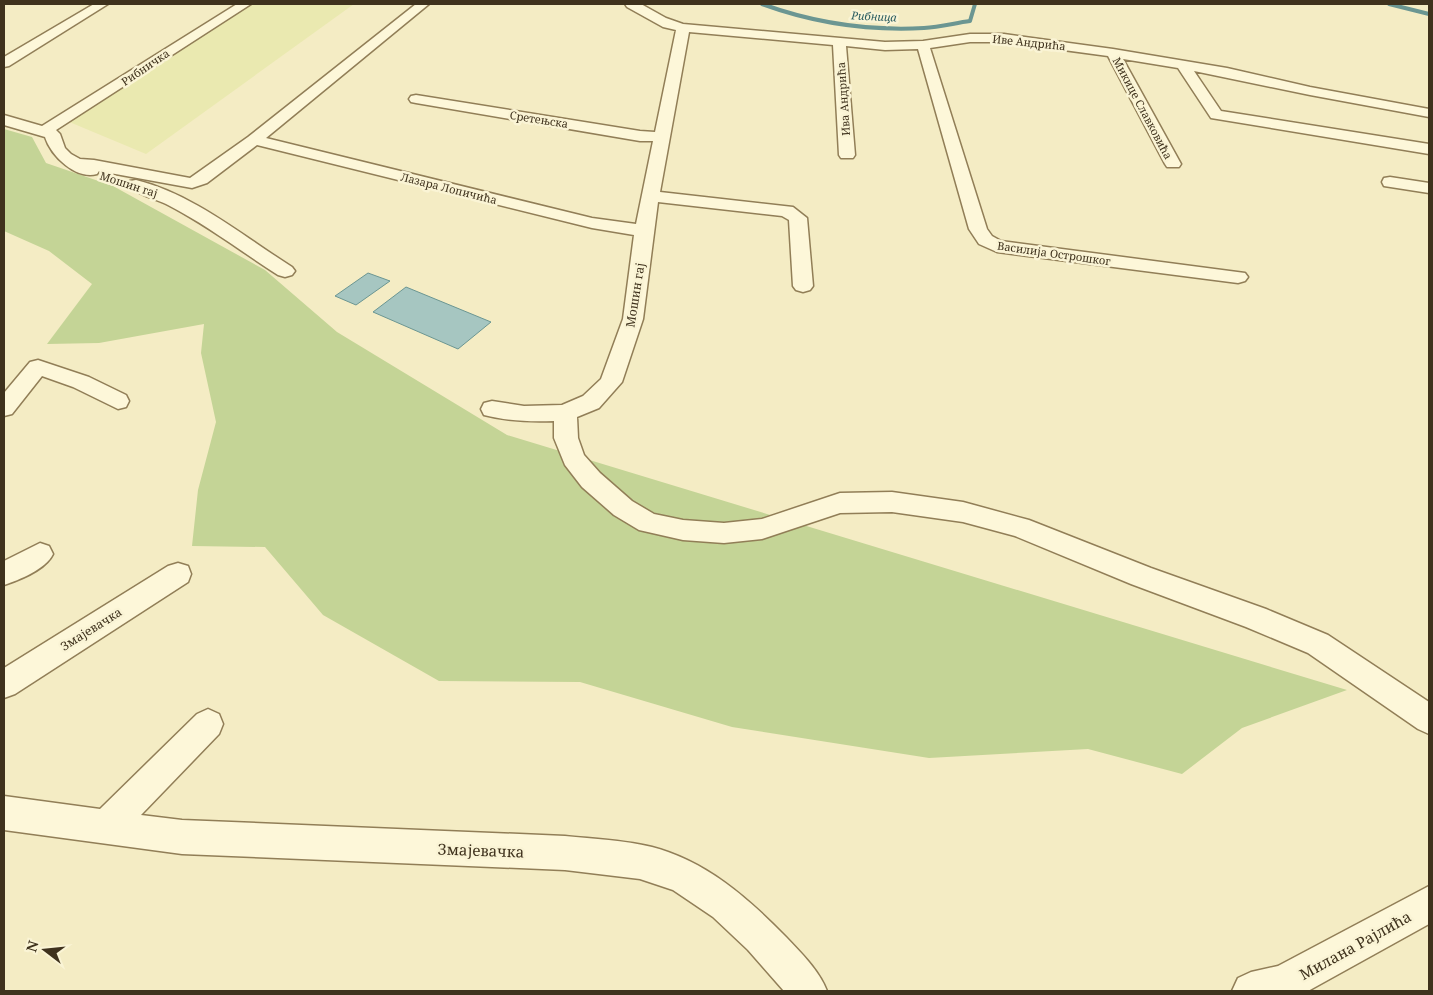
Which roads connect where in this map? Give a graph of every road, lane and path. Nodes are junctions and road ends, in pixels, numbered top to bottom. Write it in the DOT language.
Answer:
graph roads {
  1 [pos="102,4"];
  2 [pos="244,4"];
  3 [pos="423,4"];
  4 [pos="630,4"];
  5 [pos="682,28"];
  6 [pos="839,43"];
  7 [pos="923,45"];
  8 [pos="1113,53"];
  9 [pos="4,63"];
  10 [pos="1183,64"];
  11 [pos="416,99"];
  12 [pos="1375,103"];
  13 [pos="1429,113"];
  14 [pos="4,120"];
  15 [pos="46,130"];
  16 [pos="662,137"];
  17 [pos="254,140"];
  18 [pos="1388,143"];
  19 [pos="1429,150"];
  20 [pos="847,155"];
  21 [pos="75,164"];
  22 [pos="1173,164"];
  23 [pos="1390,182"];
  24 [pos="1429,188"];
  25 [pos="652,196"];
  26 [pos="644,231"];
  27 [pos="284,271"];
  28 [pos="1238,277"];
  29 [pos="804,286"];
  30 [pos="118,401"];
  31 [pos="4,408"];
  32 [pos="492,409"];
  33 [pos="565,413"];
  34 [pos="40,554"];
  35 [pos="4,574"];
  36 [pos="178,574"];
  37 [pos="4,684"];
  38 [pos="1429,719"];
  39 [pos="208,724"];
  40 [pos="4,813"];
  41 [pos="106,827"];
  42 [pos="1429,904"];
  43 [pos="808,991"];
  44 [pos="1251,991"];
  1 -- 9 [label="street"];
  2 -- 15 [label="street, Рибничка"];
  3 -- 17 [label="street"];
  4 -- 5 [label="street, Иве Андрића"];
  5 -- 6 [label="street, Иве Андрића"];
  5 -- 16 [label="street, Мошин гај"];
  6 -- 7 [label="street, Иве Андрића"];
  6 -- 20 [label="street, Ива Андрића"];
  7 -- 8 [label="street, Иве Андрића"];
  7 -- 28 [label="street, Василија Острошког"];
  8 -- 10 [label="street, Иве Андрића"];
  8 -- 22 [label="street, Микице Славковића"];
  10 -- 12 [label="street, Иве Андрића"];
  10 -- 18 [label="street"];
  11 -- 16 [label="street, Сретењска"];
  12 -- 13 [label="street, Иве Андрића"];
  12 -- 18 [label="street"];
  14 -- 15 [label="street"];
  15 -- 21 [label="street, Мошин гај"];
  16 -- 25 [label="street, Мошин гај"];
  17 -- 21 [label="street"];
  17 -- 26 [label="street, Лазара Лопичића"];
  18 -- 19 [label="street"];
  21 -- 27 [label="street, Мошин гај"];
  23 -- 24 [label="street"];
  25 -- 26 [label="street, Мошин гај"];
  25 -- 29 [label="street"];
  26 -- 33 [label="street, Мошин гај"];
  30 -- 31 [label="street"];
  32 -- 33 [label="street, Мошин гај"];
  33 -- 38 [label="street"];
  34 -- 35 [label="street"];
  36 -- 37 [label="street, Змајевачка"];
  39 -- 41 [label="street"];
  40 -- 41 [label="street, Змајевачка"];
  41 -- 43 [label="street, Змајевачка"];
  42 -- 44 [label="street, Милана Рајлића"];
}
